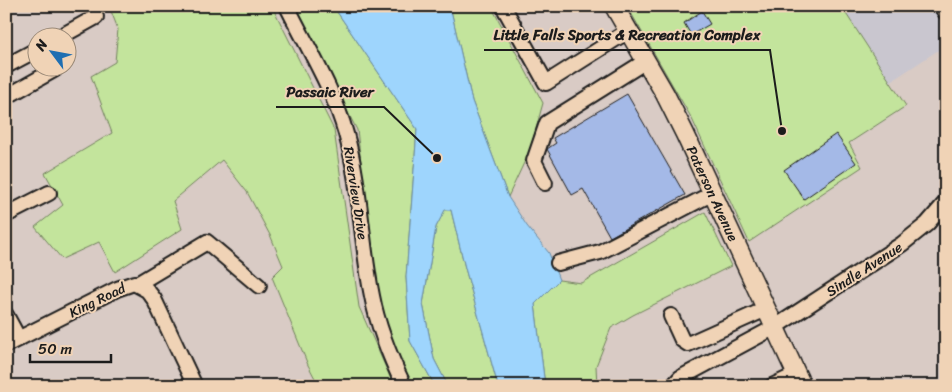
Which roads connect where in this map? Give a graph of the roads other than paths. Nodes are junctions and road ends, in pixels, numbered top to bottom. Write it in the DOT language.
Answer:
graph roads {
  1 [pos="287,6"];
  2 [pos="503,6"];
  3 [pos="614,6"];
  4 [pos="940,6"];
  5 [pos="946,13"];
  6 [pos="96,17"];
  7 [pos="76,28"];
  8 [pos="628,30"];
  9 [pos="28,56"];
  10 [pos="646,61"];
  11 [pos="6,66"];
  12 [pos="37,78"];
  13 [pos="6,97"];
  14 [pos="545,183"];
  15 [pos="49,193"];
  16 [pos="713,193"];
  17 [pos="946,202"];
  18 [pos="6,215"];
  19 [pos="558,263"];
  20 [pos="137,284"];
  21 [pos="259,286"];
  22 [pos="766,309"];
  23 [pos="6,315"];
  24 [pos="671,316"];
  25 [pos="775,327"];
  26 [pos="12,342"];
  27 [pos="799,380"];
  28 [pos="195,386"];
  29 [pos="404,386"];
  30 [pos="673,386"];
  31 [pos="772,386"];
  1 -- 29 [label="street, Riverview Drive"];
  2 -- 8 [label="street"];
  3 -- 8 [label="main road, Paterson Avenue"];
  4 -- 5 [label="street"];
  6 -- 7 [label="street"];
  8 -- 10 [label="main road, Paterson Avenue"];
  9 -- 11 [label="street"];
  10 -- 14 [label="street"];
  10 -- 16 [label="main road, Paterson Avenue"];
  12 -- 13 [label="street"];
  15 -- 18 [label="street"];
  16 -- 19 [label="street"];
  16 -- 22 [label="main road, Paterson Avenue"];
  17 -- 25 [label="street, Sindle Avenue"];
  20 -- 21 [label="street"];
  20 -- 26 [label="street, King Road"];
  20 -- 28 [label="street, King Road"];
  22 -- 24 [label="street"];
  22 -- 25 [label="main road, Paterson Avenue"];
  23 -- 26 [label="street"];
  25 -- 27 [label="main road, Paterson Avenue"];
  25 -- 30 [label="street, Sindle Avenue"];
  27 -- 31 [label="street"];
}
